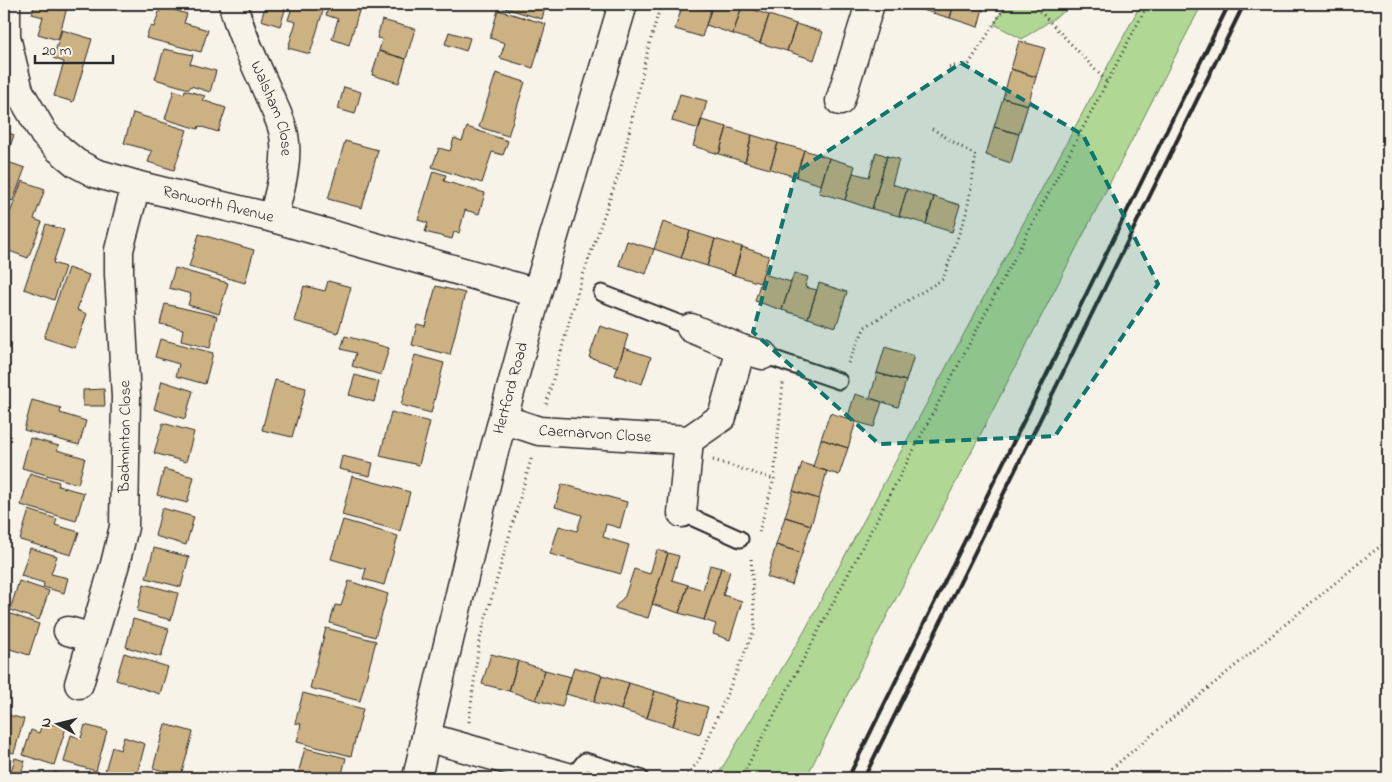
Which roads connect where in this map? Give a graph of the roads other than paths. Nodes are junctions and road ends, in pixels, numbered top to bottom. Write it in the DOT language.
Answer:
graph roads {
  1 [pos="6,4"];
  2 [pos="233,4"];
  3 [pos="623,4"];
  4 [pos="870,4"];
  5 [pos="840,101"];
  6 [pos="136,185"];
  7 [pos="273,218"];
  8 [pos="537,293"];
  9 [pos="602,293"];
  10 [pos="691,328"];
  11 [pos="763,355"];
  12 [pos="839,380"];
  13 [pos="503,419"];
  14 [pos="688,446"];
  15 [pos="682,513"];
  16 [pos="740,539"];
  17 [pos="79,684"];
  18 [pos="426,737"];
  19 [pos="417,778"];
  20 [pos="571,778"];
  21 [pos="640,778"];
  1 -- 6 [label="street, Ranworth Avenue"];
  2 -- 7 [label="street, Walsham Close"];
  3 -- 8 [label="street, Hertford Road"];
  4 -- 5 [label="street"];
  6 -- 7 [label="street, Ranworth Avenue"];
  6 -- 17 [label="street, Badminton Close"];
  7 -- 8 [label="street, Ranworth Avenue"];
  8 -- 13 [label="street, Hertford Road"];
  9 -- 10 [label="lane"];
  10 -- 11 [label="street"];
  11 -- 12 [label="lane"];
  11 -- 14 [label="street"];
  13 -- 14 [label="street, Caernarvon Close"];
  13 -- 18 [label="street, Hertford Road"];
  14 -- 15 [label="street"];
  15 -- 16 [label="lane"];
  18 -- 19 [label="street, Hertford Road"];
  18 -- 20 [label="street"];
  20 -- 21 [label="lane"];
}
